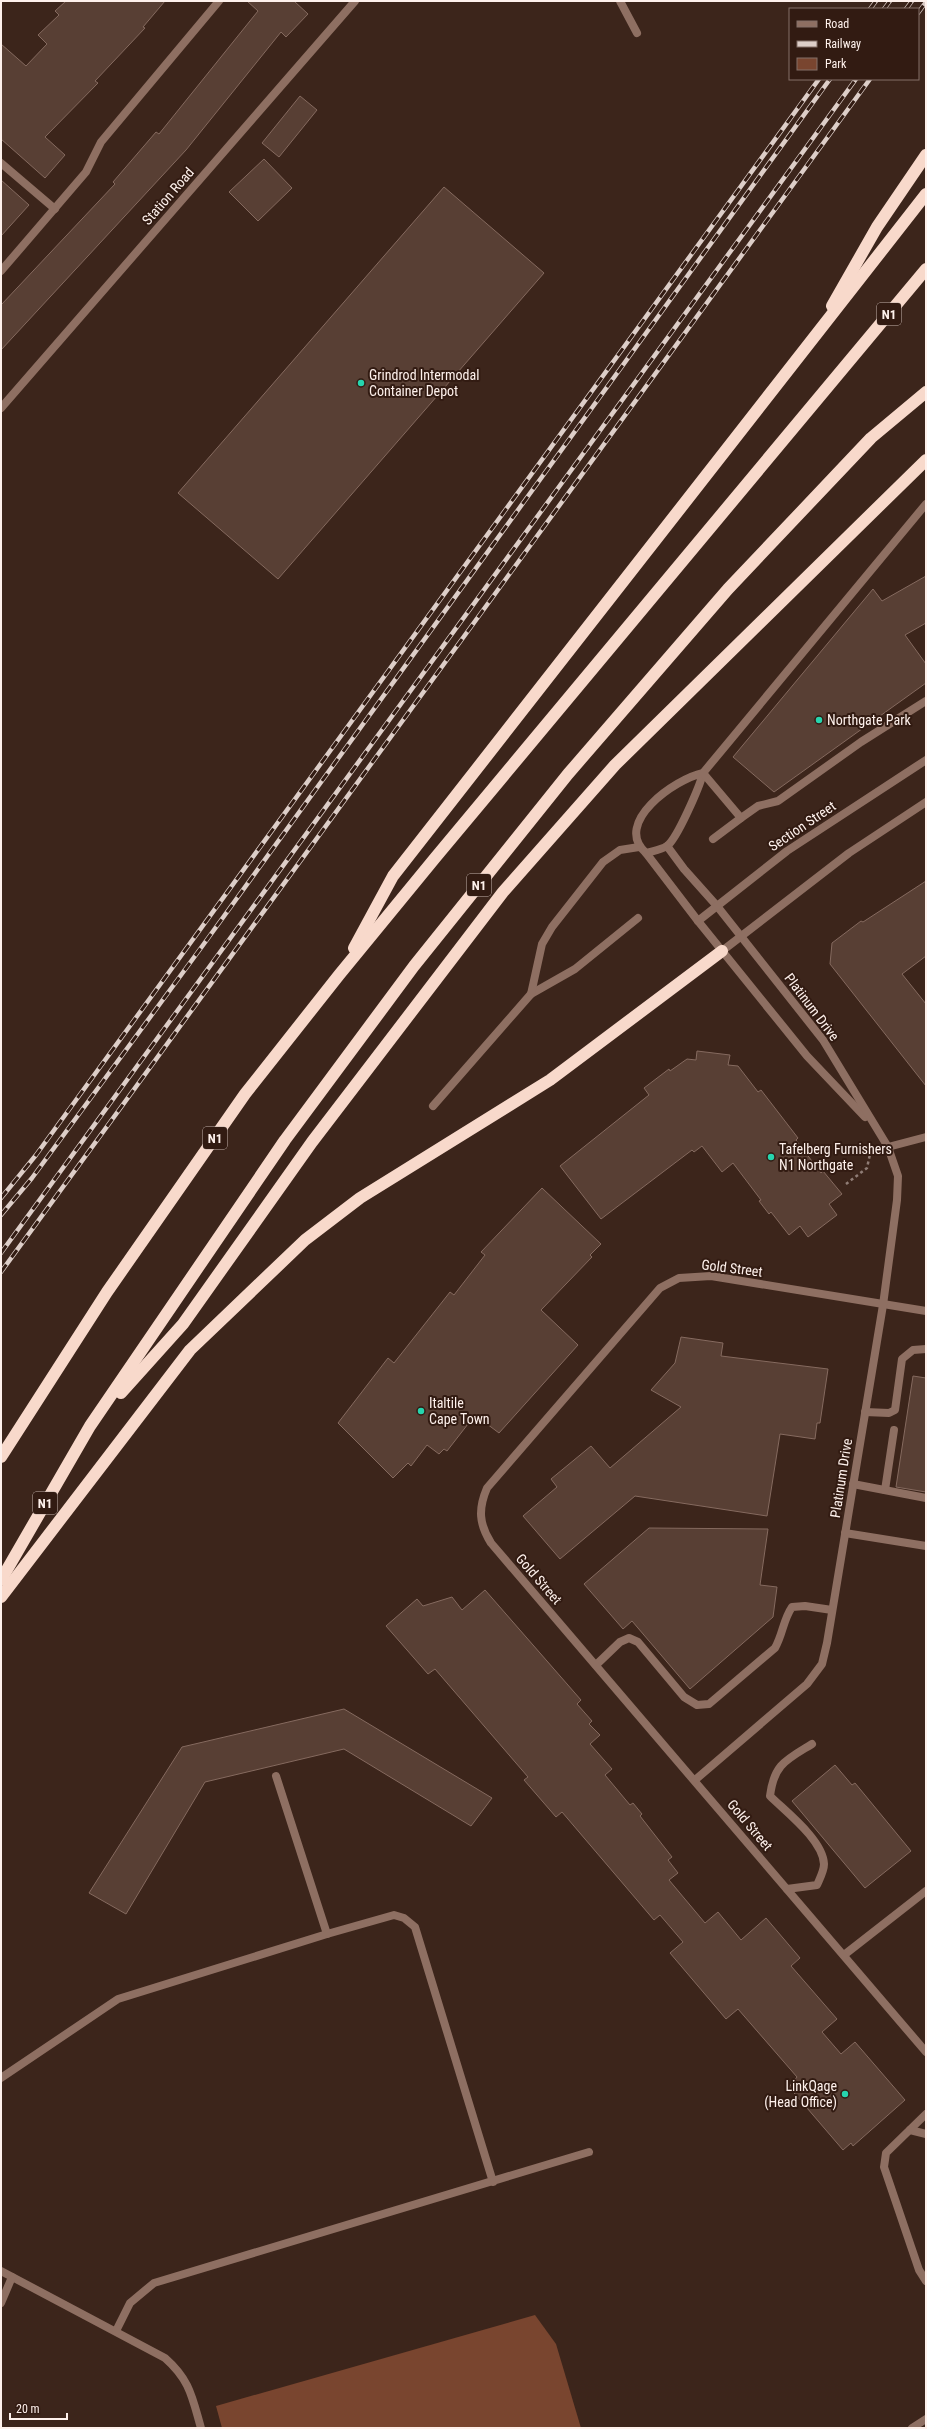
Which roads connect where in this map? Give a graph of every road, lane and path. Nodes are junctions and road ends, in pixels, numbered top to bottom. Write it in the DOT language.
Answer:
graph roads {
  1 [pos="219,1"];
  2 [pos="355,1"];
  3 [pos="620,1"];
  4 [pos="637,33"];
  5 [pos="926,155"];
  6 [pos="1,163"];
  7 [pos="926,194"];
  8 [pos="55,208"];
  9 [pos="926,270"];
  10 [pos="1,271"];
  11 [pos="811,343"];
  12 [pos="926,392"];
  13 [pos="1,408"];
  14 [pos="926,460"];
  15 [pos="926,504"];
  16 [pos="926,701"];
  17 [pos="926,760"];
  18 [pos="703,773"];
  19 [pos="926,802"];
  20 [pos="741,818"];
  21 [pos="713,840"];
  22 [pos="668,846"];
  23 [pos="639,847"];
  24 [pos="646,853"];
  25 [pos="717,906"];
  26 [pos="638,918"];
  27 [pos="698,921"];
  28 [pos="740,936"];
  29 [pos="722,951"];
  30 [pos="339,975"];
  31 [pos="531,994"];
  32 [pos="433,1106"];
  33 [pos="877,1129"];
  34 [pos="926,1137"];
  35 [pos="888,1147"];
  36 [pos="872,1151"];
  37 [pos="846,1184"];
  38 [pos="883,1304"];
  39 [pos="926,1311"];
  40 [pos="926,1349"];
  41 [pos="865,1412"];
  42 [pos="90,1426"];
  43 [pos="894,1430"];
  44 [pos="1,1457"];
  45 [pos="853,1484"];
  46 [pos="885,1490"];
  47 [pos="926,1498"];
  48 [pos="845,1533"];
  49 [pos="926,1546"];
  50 [pos="1,1580"];
  51 [pos="1,1596"];
  52 [pos="832,1610"];
  53 [pos="596,1665"];
  54 [pos="812,1744"];
  55 [pos="276,1776"];
  56 [pos="695,1780"];
  57 [pos="787,1889"];
  58 [pos="926,1891"];
  59 [pos="327,1934"];
  60 [pos="844,1954"];
  61 [pos="926,2052"];
  62 [pos="1,2078"];
  63 [pos="926,2114"];
  64 [pos="910,2130"];
  65 [pos="926,2134"];
  66 [pos="589,2152"];
  67 [pos="493,2182"];
  68 [pos="1,2271"];
  69 [pos="12,2277"];
  70 [pos="926,2281"];
  71 [pos="1,2303"];
  72 [pos="116,2331"];
  73 [pos="926,2419"];
  74 [pos="913,2427"];
  75 [pos="201,2428"];
  1 -- 8 [label="street"];
  2 -- 13 [label="street, Station Road"];
  3 -- 4 [label="street"];
  5 -- 11 [label="highway"];
  6 -- 8 [label="street"];
  7 -- 11 [label="highway"];
  8 -- 10 [label="street"];
  9 -- 30 [label="highway, N1"];
  11 -- 30 [label="highway"];
  12 -- 42 [label="highway, N1"];
  14 -- 42 [label="highway"];
  15 -- 18 [label="street"];
  16 -- 20 [label="street"];
  17 -- 25 [label="street, Section Street"];
  18 -- 20 [label="street"];
  18 -- 22 [label="street"];
  18 -- 23 [label="street"];
  19 -- 28 [label="street"];
  20 -- 21 [label="street"];
  22 -- 24 [label="street"];
  22 -- 25 [label="street, Platinum Drive"];
  23 -- 24 [label="street, Platinum Drive"];
  23 -- 31 [label="street"];
  24 -- 27 [label="street, Platinum Drive"];
  25 -- 27 [label="street, Section Street"];
  25 -- 28 [label="street, Platinum Drive"];
  26 -- 31 [label="street"];
  27 -- 29 [label="street, Platinum Drive"];
  28 -- 29 [label="street"];
  28 -- 33 [label="street, Platinum Drive"];
  29 -- 33 [label="street, Platinum Drive"];
  29 -- 51 [label="highway"];
  30 -- 44 [label="highway, N1"];
  31 -- 32 [label="street"];
  33 -- 35 [label="street, Platinum Drive"];
  34 -- 35 [label="street"];
  35 -- 38 [label="street, Platinum Drive"];
  36 -- 37 [label="path"];
  38 -- 39 [label="street, Gold Street"];
  38 -- 41 [label="street, Platinum Drive"];
  38 -- 53 [label="street, Gold Street"];
  40 -- 41 [label="street"];
  41 -- 45 [label="street, Platinum Drive"];
  42 -- 50 [label="highway, N1"];
  43 -- 46 [label="street"];
  45 -- 46 [label="street"];
  45 -- 48 [label="street, Platinum Drive"];
  46 -- 47 [label="street"];
  48 -- 49 [label="street"];
  48 -- 52 [label="street, Platinum Drive"];
  52 -- 53 [label="street"];
  52 -- 56 [label="street, Platinum Drive"];
  53 -- 56 [label="street, Gold Street"];
  54 -- 57 [label="street"];
  55 -- 59 [label="street"];
  56 -- 57 [label="street, Gold Street"];
  57 -- 60 [label="street, Gold Street"];
  58 -- 60 [label="street"];
  59 -- 62 [label="street"];
  59 -- 67 [label="street"];
  60 -- 61 [label="street, Gold Street"];
  63 -- 64 [label="street"];
  64 -- 65 [label="street"];
  64 -- 70 [label="street"];
  66 -- 67 [label="street"];
  67 -- 72 [label="street"];
  68 -- 69 [label="street"];
  69 -- 71 [label="street"];
  69 -- 72 [label="street"];
  72 -- 75 [label="street"];
  73 -- 74 [label="street"];
}
